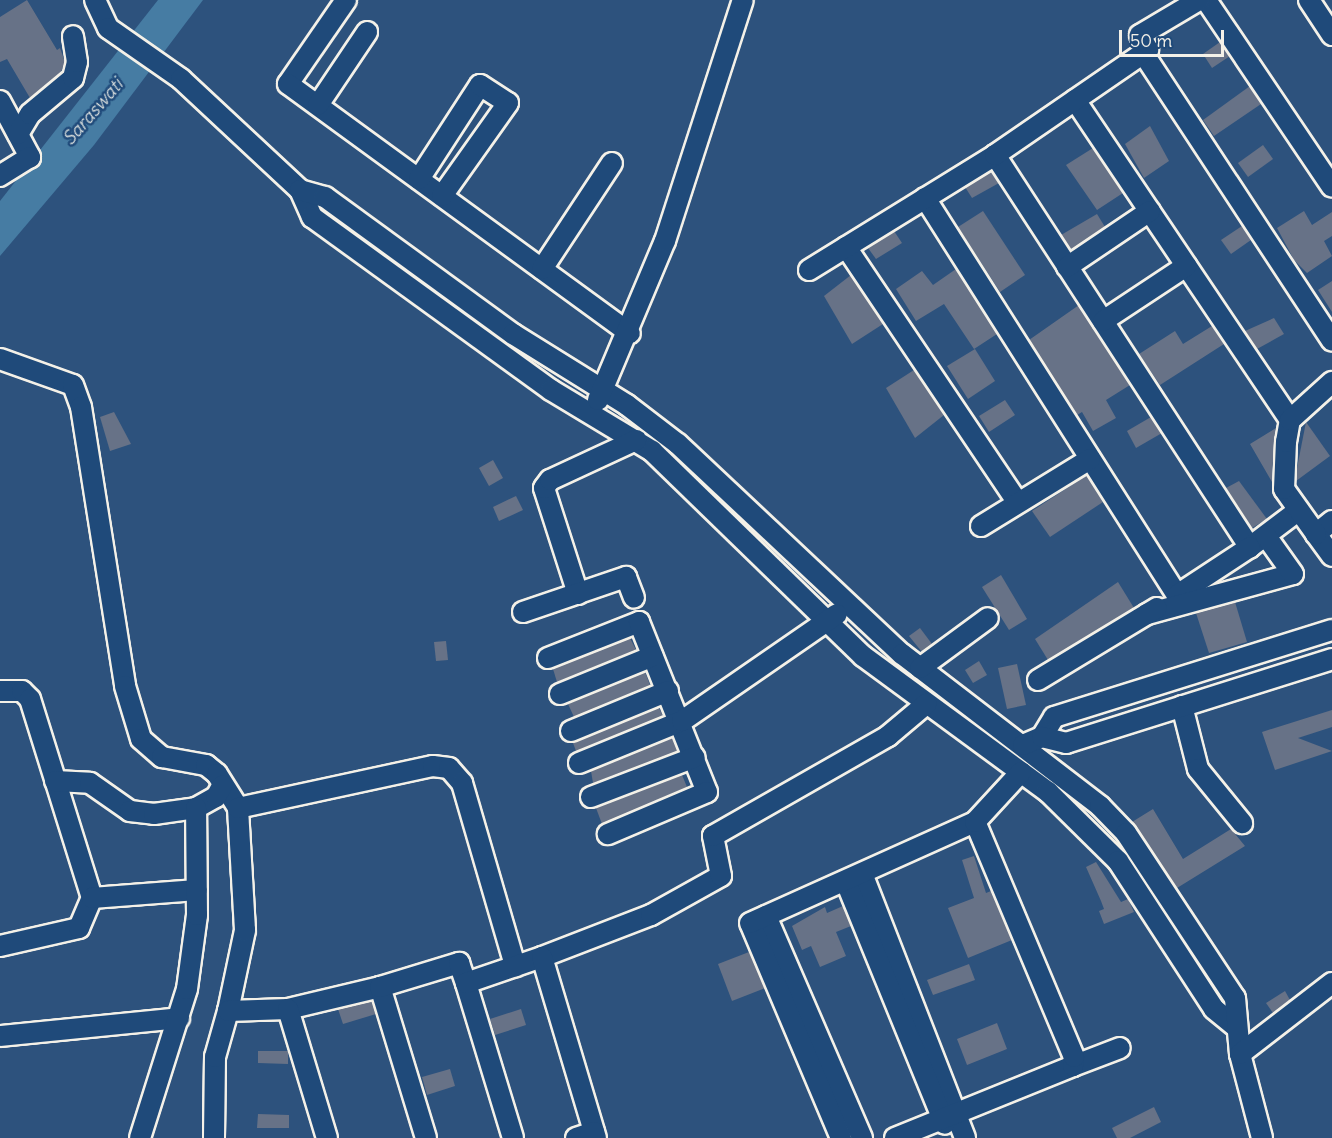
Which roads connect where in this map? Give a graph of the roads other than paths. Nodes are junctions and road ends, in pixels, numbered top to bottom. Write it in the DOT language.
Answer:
graph roads {
  1 [pos="95,0"];
  2 [pos="346,0"];
  3 [pos="743,0"];
  4 [pos="1199,0"];
  5 [pos="1206,0"];
  6 [pos="1310,0"];
  7 [pos="367,32"];
  8 [pos="73,36"];
  9 [pos="1332,36"];
  10 [pos="1143,53"];
  11 [pos="1075,100"];
  12 [pos="318,105"];
  13 [pos="7,119"];
  14 [pos="995,155"];
  15 [pos="612,163"];
  16 [pos="0,176"];
  17 [pos="419,179"];
  18 [pos="1332,187"];
  19 [pos="300,190"];
  20 [pos="442,196"];
  21 [pos="925,198"];
  22 [pos="1150,211"];
  23 [pos="846,247"];
  24 [pos="1067,267"];
  25 [pos="1186,267"];
  26 [pos="542,269"];
  27 [pos="809,270"];
  28 [pos="1102,321"];
  29 [pos="630,333"];
  30 [pos="1332,341"];
  31 [pos="0,359"];
  32 [pos="1332,382"];
  33 [pos="603,390"];
  34 [pos="592,413"];
  35 [pos="1290,420"];
  36 [pos="636,440"];
  37 [pos="1090,459"];
  38 [pos="1018,503"];
  39 [pos="1299,510"];
  40 [pos="1332,521"];
  41 [pos="981,526"];
  42 [pos="1316,534"];
  43 [pos="1258,542"];
  44 [pos="1332,556"];
  45 [pos="578,594"];
  46 [pos="1178,596"];
  47 [pos="634,598"];
  48 [pos="848,604"];
  49 [pos="523,612"];
  50 [pos="1147,614"];
  51 [pos="988,618"];
  52 [pos="827,622"];
  53 [pos="1332,630"];
  54 [pos="652,656"];
  55 [pos="548,658"];
  56 [pos="1332,659"];
  57 [pos="920,668"];
  58 [pos="1038,680"];
  59 [pos="0,691"];
  60 [pos="668,691"];
  61 [pos="560,694"];
  62 [pos="926,704"];
  63 [pos="1182,706"];
  64 [pos="682,721"];
  65 [pos="571,731"];
  66 [pos="1042,737"];
  67 [pos="1023,745"];
  68 [pos="695,757"];
  69 [pos="579,763"];
  70 [pos="1021,772"];
  71 [pos="55,781"];
  72 [pos="219,792"];
  73 [pos="591,797"];
  74 [pos="196,808"];
  75 [pos="238,808"];
  76 [pos="975,822"];
  77 [pos="1242,823"];
  78 [pos="608,834"];
  79 [pos="855,879"];
  80 [pos="197,890"];
  81 [pos="92,898"];
  82 [pos="766,916"];
  83 [pos="0,946"];
  84 [pos="542,957"];
  85 [pos="515,966"];
  86 [pos="466,982"];
  87 [pos="1332,983"];
  88 [pos="380,987"];
  89 [pos="288,1009"];
  90 [pos="228,1011"];
  91 [pos="178,1018"];
  92 [pos="1236,1027"];
  93 [pos="0,1036"];
  94 [pos="1120,1048"];
  95 [pos="1240,1054"];
  96 [pos="1073,1066"];
  97 [pos="949,1115"];
  98 [pos="589,1136"];
  99 [pos="140,1138"];
  100 [pos="214,1138"];
  101 [pos="327,1138"];
  102 [pos="426,1138"];
  103 [pos="513,1138"];
  104 [pos="841,1138"];
  105 [pos="862,1138"];
  106 [pos="896,1138"];
  107 [pos="951,1138"];
  108 [pos="965,1138"];
  109 [pos="1263,1138"];
  1 -- 19 [label="street"];
  2 -- 12 [label="street"];
  3 -- 29 [label="street"];
  4 -- 10 [label="street"];
  5 -- 18 [label="street"];
  6 -- 9 [label="street"];
  7 -- 12 [label="street"];
  8 -- 13 [label="street"];
  10 -- 11 [label="street"];
  10 -- 30 [label="street"];
  11 -- 14 [label="street"];
  11 -- 22 [label="street"];
  12 -- 17 [label="street"];
  13 -- 16 [label="street"];
  14 -- 21 [label="street"];
  14 -- 24 [label="street"];
  15 -- 26 [label="street"];
  17 -- 20 [label="street"];
  17 -- 20 [label="street"];
  19 -- 33 [label="street"];
  19 -- 34 [label="street"];
  20 -- 26 [label="street"];
  21 -- 23 [label="street"];
  21 -- 37 [label="street"];
  22 -- 24 [label="street"];
  22 -- 25 [label="street"];
  23 -- 27 [label="street"];
  23 -- 38 [label="street"];
  24 -- 28 [label="street"];
  25 -- 28 [label="street"];
  25 -- 35 [label="street"];
  26 -- 29 [label="street"];
  28 -- 43 [label="street"];
  29 -- 33 [label="street"];
  31 -- 72 [label="street"];
  32 -- 35 [label="street"];
  33 -- 34 [label="street"];
  33 -- 48 [label="street"];
  34 -- 36 [label="street"];
  35 -- 39 [label="street"];
  36 -- 45 [label="street"];
  36 -- 52 [label="street"];
  37 -- 38 [label="street"];
  37 -- 46 [label="street"];
  38 -- 41 [label="street"];
  39 -- 42 [label="street"];
  39 -- 43 [label="street"];
  40 -- 42 [label="street"];
  42 -- 44 [label="street"];
  43 -- 46 [label="street"];
  43 -- 50 [label="street"];
  45 -- 47 [label="street"];
  45 -- 49 [label="street"];
  46 -- 50 [label="street"];
  48 -- 52 [label="street"];
  48 -- 57 [label="street"];
  50 -- 58 [label="street"];
  51 -- 57 [label="street"];
  52 -- 62 [label="street"];
  52 -- 64 [label="street"];
  53 -- 66 [label="street"];
  54 -- 55 [label="street"];
  54 -- 60 [label="street"];
  54 -- 61 [label="street"];
  56 -- 63 [label="street"];
  57 -- 67 [label="street"];
  59 -- 71 [label="street"];
  60 -- 64 [label="street"];
  60 -- 65 [label="street"];
  62 -- 70 [label="street"];
  62 -- 84 [label="street"];
  63 -- 66 [label="street"];
  63 -- 77 [label="street"];
  64 -- 68 [label="street"];
  64 -- 69 [label="street"];
  66 -- 67 [label="street"];
  67 -- 92 [label="street"];
  68 -- 73 [label="street"];
  68 -- 78 [label="street"];
  70 -- 76 [label="street"];
  70 -- 92 [label="street"];
  71 -- 74 [label="street"];
  71 -- 81 [label="street"];
  72 -- 74 [label="street"];
  72 -- 75 [label="street"];
  74 -- 80 [label="street"];
  75 -- 85 [label="street"];
  75 -- 90 [label="street"];
  76 -- 79 [label="street"];
  76 -- 96 [label="street"];
  79 -- 82 [label="street"];
  79 -- 97 [label="street"];
  80 -- 81 [label="street"];
  80 -- 91 [label="street"];
  81 -- 83 [label="street"];
  82 -- 104 [label="street"];
  82 -- 105 [label="street"];
  84 -- 85 [label="street"];
  84 -- 98 [label="street"];
  85 -- 86 [label="street"];
  86 -- 88 [label="street"];
  86 -- 103 [label="street"];
  87 -- 95 [label="street"];
  88 -- 89 [label="street"];
  88 -- 102 [label="street"];
  89 -- 90 [label="street"];
  89 -- 101 [label="street"];
  90 -- 100 [label="street"];
  91 -- 93 [label="street"];
  91 -- 99 [label="street"];
  92 -- 95 [label="street"];
  94 -- 96 [label="street"];
  95 -- 109 [label="street"];
  96 -- 97 [label="street"];
  97 -- 106 [label="street"];
  97 -- 107 [label="street"];
  97 -- 108 [label="street"];
}
